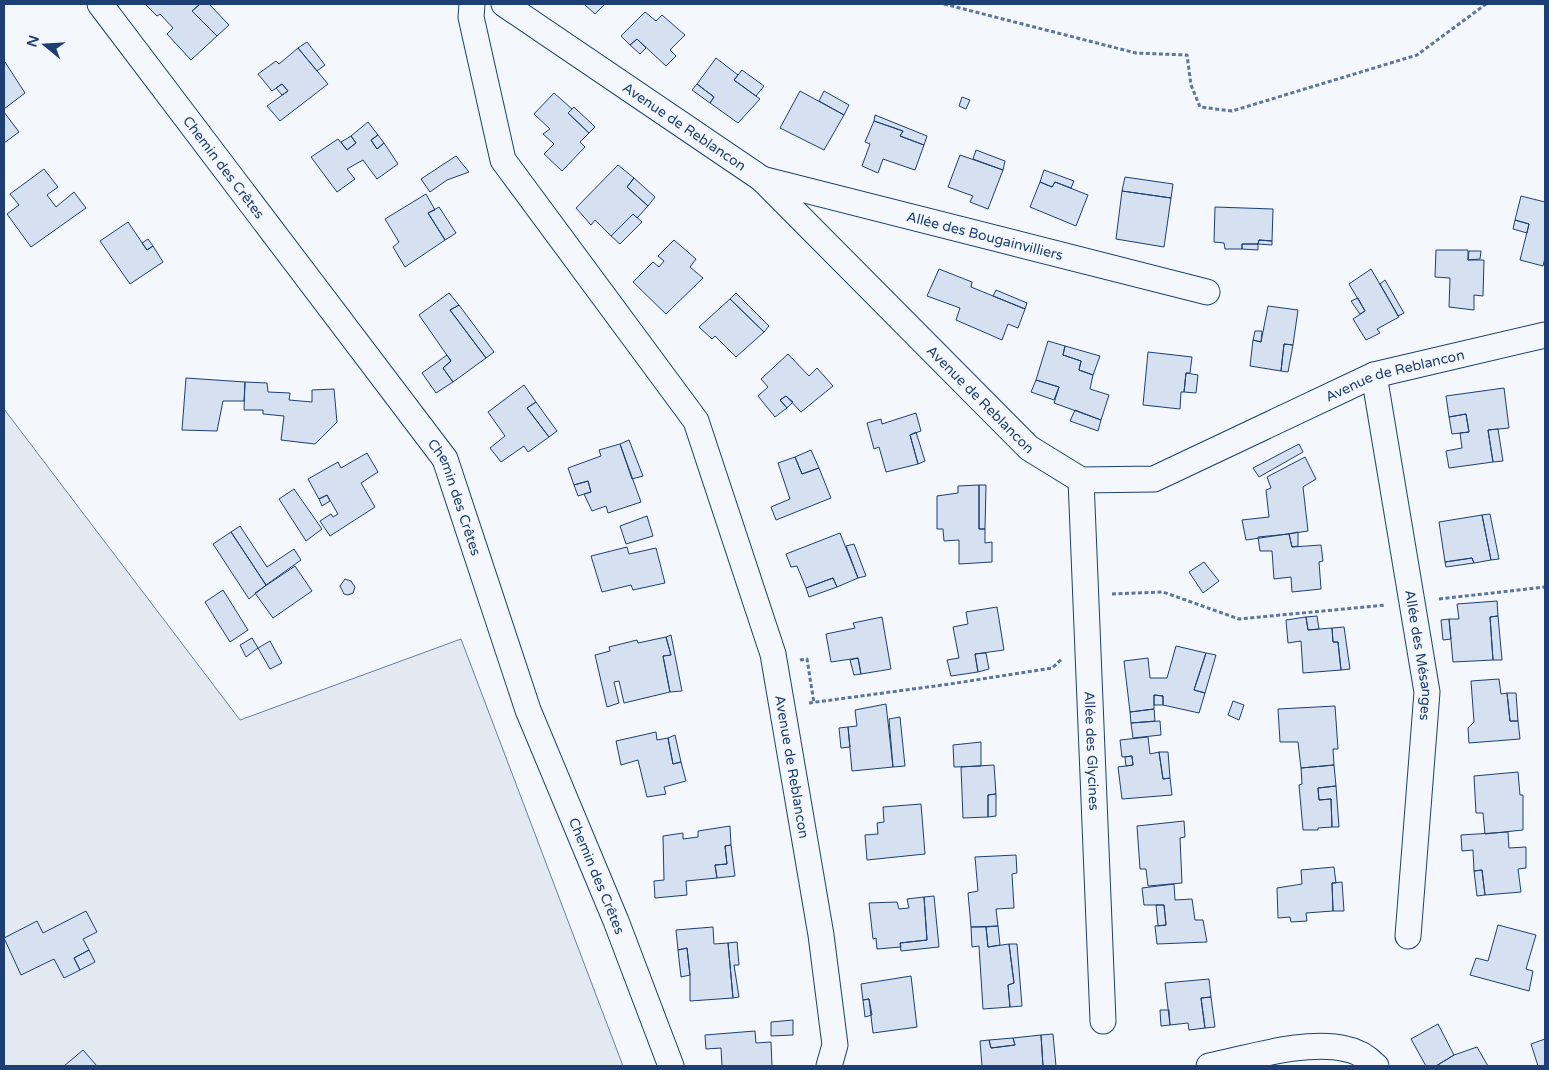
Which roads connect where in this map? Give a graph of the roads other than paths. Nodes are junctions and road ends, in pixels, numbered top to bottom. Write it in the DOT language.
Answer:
graph roads {
  1 [pos="100,4"];
  2 [pos="472,4"];
  3 [pos="504,4"];
  4 [pos="762,179"];
  5 [pos="1207,292"];
  6 [pos="1545,335"];
  7 [pos="1374,375"];
  8 [pos="1081,480"];
  9 [pos="1408,936"];
  10 [pos="1103,1022"];
  11 [pos="671,1066"];
  12 [pos="829,1066"];
  13 [pos="1209,1066"];
  14 [pos="1376,1066"];
  1 -- 11 [label="street, Chemin des Crêtes"];
  2 -- 12 [label="street, Avenue de Reblancon"];
  3 -- 4 [label="street, Avenue de Reblancon"];
  4 -- 5 [label="street, Allée des Bougainvilliers"];
  4 -- 8 [label="street, Avenue de Reblancon"];
  6 -- 7 [label="street, Avenue de Reblancon"];
  7 -- 8 [label="street, Avenue de Reblancon"];
  7 -- 9 [label="street, Allée des Mésanges"];
  8 -- 10 [label="street, Allée des Glycines"];
  13 -- 14 [label="street"];
}
